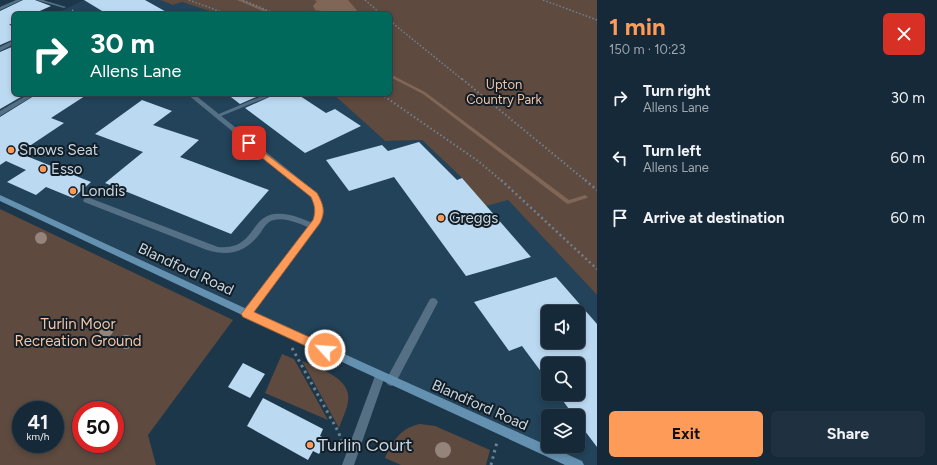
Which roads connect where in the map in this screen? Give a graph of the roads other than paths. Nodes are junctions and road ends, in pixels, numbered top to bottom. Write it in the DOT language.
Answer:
graph roads {
  1 [pos="20,0"];
  2 [pos="38,0"];
  3 [pos="64,7"];
  4 [pos="0,9"];
  5 [pos="12,43"];
  6 [pos="0,49"];
  7 [pos="30,96"];
  8 [pos="192,96"];
  9 [pos="267,96"];
  10 [pos="0,114"];
  11 [pos="217,116"];
  12 [pos="0,198"];
  13 [pos="87,200"];
  14 [pos="313,226"];
  15 [pos="433,302"];
  16 [pos="247,314"];
  17 [pos="380,376"];
  18 [pos="391,381"];
  19 [pos="348,465"];
  20 [pos="578,465"];
  1 -- 4 [label="street"];
  2 -- 3 [label="street"];
  5 -- 6 [label="street"];
  7 -- 10 [label="street"];
  8 -- 11 [label="street"];
  9 -- 11 [label="street"];
  11 -- 14 [label="street"];
  12 -- 16 [label="main road, Blandford Road"];
  13 -- 14 [label="street"];
  14 -- 16 [label="street"];
  15 -- 18 [label="street"];
  16 -- 17 [label="main road, Blandford Road"];
  17 -- 18 [label="main road, Blandford Road"];
  17 -- 19 [label="street"];
  18 -- 20 [label="main road, Blandford Road"];
}
